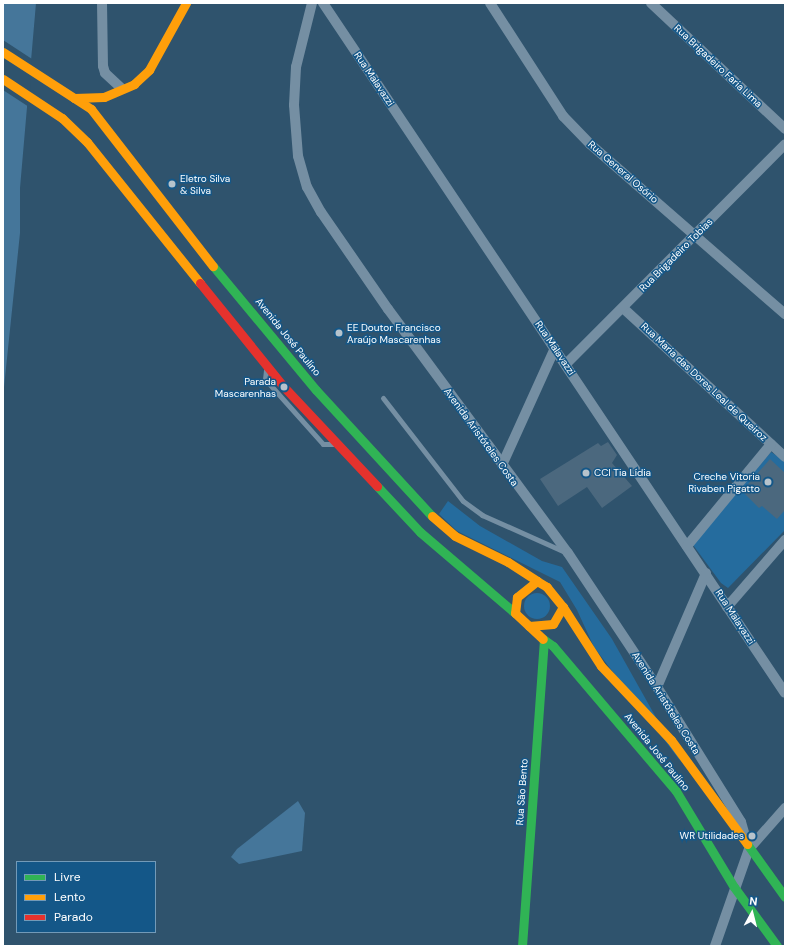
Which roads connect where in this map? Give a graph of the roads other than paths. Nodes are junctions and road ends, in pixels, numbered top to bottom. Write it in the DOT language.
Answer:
graph roads {
  1 [pos="102,3"];
  2 [pos="186,3"];
  3 [pos="312,3"];
  4 [pos="323,3"];
  5 [pos="490,3"];
  6 [pos="651,3"];
  7 [pos="3,52"];
  8 [pos="3,79"];
  9 [pos="122,89"];
  10 [pos="74,98"];
  11 [pos="785,129"];
  12 [pos="785,144"];
  13 [pos="696,235"];
  14 [pos="623,308"];
  15 [pos="785,314"];
  16 [pos="555,348"];
  17 [pos="566,364"];
  18 [pos="383,398"];
  19 [pos="771,444"];
  20 [pos="785,457"];
  21 [pos="502,465"];
  22 [pos="785,540"];
  23 [pos="687,546"];
  24 [pos="568,553"];
  25 [pos="706,573"];
  26 [pos="537,581"];
  27 [pos="563,606"];
  28 [pos="727,607"];
  29 [pos="515,613"];
  30 [pos="553,624"];
  31 [pos="529,626"];
  32 [pos="544,640"];
  33 [pos="657,687"];
  34 [pos="785,693"];
  35 [pos="785,808"];
  36 [pos="749,849"];
  37 [pos="734,887"];
  38 [pos="785,897"];
  39 [pos="522,946"];
  40 [pos="715,946"];
  41 [pos="777,946"];
  1 -- 9 [label="street"];
  2 -- 9 [label="main road"];
  3 -- 21 [label="street, Avenida Aristóteles Costa"];
  4 -- 16 [label="street, Rua Malavazzi"];
  5 -- 13 [label="street, Rua General Osório"];
  6 -- 11 [label="street, Rua Brigadeiro Faria Lima"];
  7 -- 10 [label="main road, Avenida José Paulino"];
  8 -- 29 [label="main road"];
  9 -- 10 [label="main road"];
  10 -- 26 [label="main road, Avenida José Paulino"];
  12 -- 13 [label="street, Rua Brigadeiro Tobias"];
  13 -- 14 [label="street, Rua Brigadeiro Tobias"];
  13 -- 15 [label="street, Rua General Osório"];
  14 -- 17 [label="street, Rua Brigadeiro Tobias"];
  14 -- 19 [label="street, Rua Maria das Dores Leal de Queiroz"];
  16 -- 17 [label="street, Rua Malavazzi"];
  16 -- 21 [label="street"];
  17 -- 23 [label="street, Rua Malavazzi"];
  18 -- 24 [label="lane"];
  19 -- 20 [label="street, Rua Maria das Dores Leal de Queiroz"];
  19 -- 23 [label="street"];
  21 -- 24 [label="street, Avenida Aristóteles Costa"];
  22 -- 28 [label="street"];
  23 -- 25 [label="street, Rua Malavazzi"];
  24 -- 33 [label="street, Avenida Aristóteles Costa"];
  25 -- 28 [label="street, Rua Malavazzi"];
  25 -- 33 [label="street"];
  26 -- 27 [label="main road"];
  26 -- 29 [label="main road"];
  27 -- 30 [label="main road"];
  27 -- 36 [label="main road, Avenida José Paulino"];
  28 -- 34 [label="street, Rua Malavazzi"];
  29 -- 31 [label="main road"];
  30 -- 31 [label="main road"];
  30 -- 32 [label="main road"];
  31 -- 32 [label="main road, Avenida José Paulino"];
  32 -- 37 [label="main road, Avenida José Paulino"];
  32 -- 39 [label="main road, Rua São Bento"];
  33 -- 36 [label="street, Avenida Aristóteles Costa"];
  35 -- 36 [label="street"];
  36 -- 37 [label="street"];
  36 -- 38 [label="main road, Avenida José Paulino"];
  37 -- 40 [label="street"];
  37 -- 41 [label="main road, Avenida José Paulino"];
}
